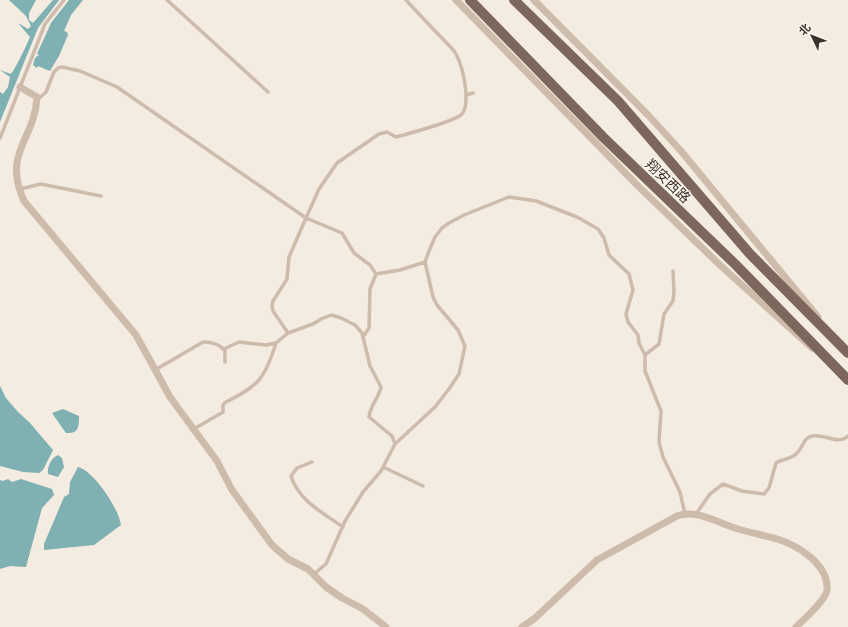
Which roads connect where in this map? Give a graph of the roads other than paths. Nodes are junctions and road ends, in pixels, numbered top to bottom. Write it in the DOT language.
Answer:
graph roads {
  1 [pos="64,0"];
  2 [pos="167,0"];
  3 [pos="406,0"];
  4 [pos="456,0"];
  5 [pos="470,0"];
  6 [pos="514,0"];
  7 [pos="534,0"];
  8 [pos="20,87"];
  9 [pos="268,92"];
  10 [pos="473,93"];
  11 [pos="466,95"];
  12 [pos="37,100"];
  13 [pos="0,138"];
  14 [pos="19,189"];
  15 [pos="101,196"];
  16 [pos="306,218"];
  17 [pos="425,262"];
  18 [pos="673,271"];
  19 [pos="376,274"];
  20 [pos="288,333"];
  21 [pos="364,337"];
  22 [pos="276,343"];
  23 [pos="224,349"];
  24 [pos="846,352"];
  25 [pos="645,355"];
  26 [pos="225,362"];
  27 [pos="155,370"];
  28 [pos="838,370"];
  29 [pos="848,380"];
  30 [pos="193,429"];
  31 [pos="848,436"];
  32 [pos="394,444"];
  33 [pos="312,462"];
  34 [pos="383,467"];
  35 [pos="423,486"];
  36 [pos="685,514"];
  37 [pos="696,514"];
  38 [pos="342,527"];
  39 [pos="313,574"];
  40 [pos="386,627"];
  41 [pos="522,627"];
  42 [pos="796,627"];
  1 -- 8 [label="lane"];
  2 -- 9 [label="lane"];
  3 -- 11 [label="lane"];
  4 -- 28 [label="street"];
  5 -- 28 [label="main road, 翔安西路"];
  6 -- 24 [label="main road, 翔安西路"];
  7 -- 24 [label="street"];
  8 -- 12 [label="street"];
  8 -- 13 [label="lane"];
  10 -- 11 [label="lane"];
  11 -- 16 [label="lane"];
  12 -- 14 [label="street"];
  12 -- 16 [label="lane"];
  14 -- 15 [label="lane"];
  14 -- 27 [label="street"];
  16 -- 19 [label="lane"];
  16 -- 20 [label="lane"];
  17 -- 19 [label="lane"];
  17 -- 25 [label="lane"];
  17 -- 32 [label="lane"];
  18 -- 25 [label="lane"];
  19 -- 21 [label="lane"];
  20 -- 21 [label="lane"];
  20 -- 22 [label="lane"];
  21 -- 32 [label="lane"];
  22 -- 23 [label="lane"];
  22 -- 30 [label="lane"];
  23 -- 26 [label="lane"];
  23 -- 27 [label="lane"];
  25 -- 36 [label="lane"];
  27 -- 30 [label="street"];
  28 -- 29 [label="main road, 翔安西路"];
  30 -- 39 [label="street"];
  31 -- 37 [label="lane"];
  32 -- 34 [label="lane"];
  33 -- 38 [label="lane"];
  34 -- 35 [label="lane"];
  34 -- 38 [label="lane"];
  36 -- 37 [label="street"];
  36 -- 41 [label="street"];
  37 -- 42 [label="street"];
  38 -- 39 [label="lane"];
  39 -- 40 [label="street"];
}
